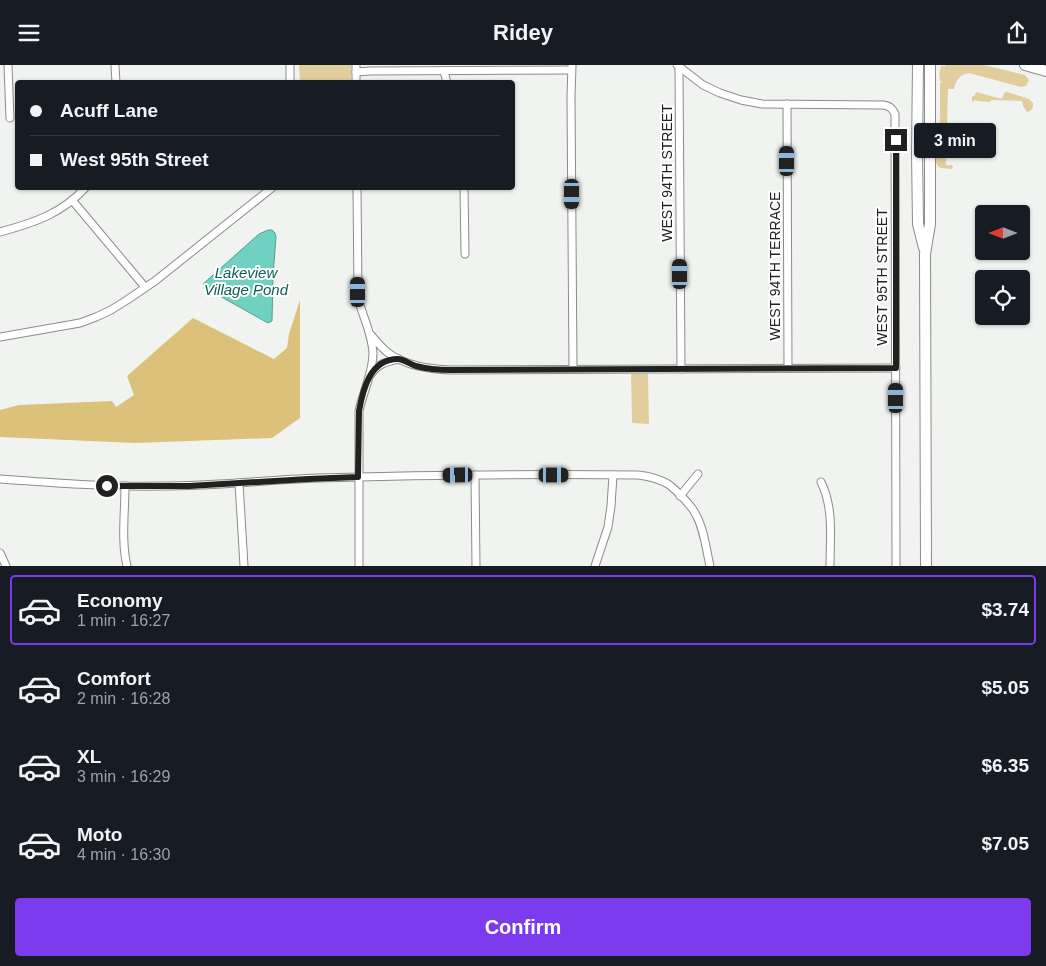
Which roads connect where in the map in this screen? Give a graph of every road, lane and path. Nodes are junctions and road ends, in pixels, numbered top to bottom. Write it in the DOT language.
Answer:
graph roads {
  1 [pos="8,65"];
  2 [pos="116,65"];
  3 [pos="290,65"];
  4 [pos="918,65"];
  5 [pos="930,65"];
  6 [pos="1025,65"];
  7 [pos="678,66"];
  8 [pos="572,67"];
  9 [pos="356,69"];
  10 [pos="444,71"];
  11 [pos="1046,71"];
  12 [pos="116,80"];
  13 [pos="290,80"];
  14 [pos="446,80"];
  15 [pos="787,104"];
  16 [pos="10,119"];
  17 [pos="83,190"];
  18 [pos="269,190"];
  19 [pos="357,190"];
  20 [pos="464,190"];
  21 [pos="72,200"];
  22 [pos="0,231"];
  23 [pos="465,254"];
  24 [pos="925,254"];
  25 [pos="145,287"];
  26 [pos="371,335"];
  27 [pos="0,337"];
  28 [pos="399,359"];
  29 [pos="788,368"];
  30 [pos="896,368"];
  31 [pos="573,369"];
  32 [pos="681,369"];
  33 [pos="369,376"];
  34 [pos="698,473"];
  35 [pos="475,475"];
  36 [pos="613,475"];
  37 [pos="358,477"];
  38 [pos="0,479"];
  39 [pos="821,482"];
  40 [pos="239,483"];
  41 [pos="125,486"];
  42 [pos="680,496"];
  43 [pos="0,553"];
  44 [pos="6,566"];
  45 [pos="127,566"];
  46 [pos="244,566"];
  47 [pos="359,566"];
  48 [pos="476,566"];
  49 [pos="595,566"];
  50 [pos="710,566"];
  51 [pos="830,566"];
  52 [pos="896,566"];
  53 [pos="926,566"];
  1 -- 16 [label="street"];
  2 -- 12 [label="street"];
  3 -- 13 [label="street"];
  4 -- 24 [label="main road"];
  5 -- 24 [label="main road"];
  6 -- 11 [label="main road"];
  7 -- 15 [label="street"];
  7 -- 32 [label="street, WEST 94TH STREET"];
  8 -- 10 [label="street"];
  8 -- 31 [label="street"];
  9 -- 10 [label="street"];
  10 -- 14 [label="street"];
  15 -- 29 [label="street, WEST 94TH TERRACE"];
  15 -- 30 [label="street, WEST 95TH STREET"];
  17 -- 21 [label="street"];
  18 -- 25 [label="street"];
  19 -- 26 [label="street"];
  20 -- 23 [label="street"];
  21 -- 22 [label="street"];
  21 -- 25 [label="street"];
  24 -- 53 [label="main road"];
  25 -- 27 [label="street"];
  26 -- 28 [label="street"];
  26 -- 33 [label="street"];
  28 -- 31 [label="street"];
  28 -- 33 [label="street"];
  29 -- 30 [label="street"];
  29 -- 32 [label="street"];
  30 -- 52 [label="street, WEST 95TH STREET"];
  31 -- 32 [label="street"];
  33 -- 37 [label="street"];
  34 -- 42 [label="street"];
  35 -- 36 [label="street"];
  35 -- 37 [label="street"];
  35 -- 48 [label="street"];
  36 -- 42 [label="street"];
  36 -- 49 [label="street"];
  37 -- 40 [label="street"];
  37 -- 47 [label="street"];
  38 -- 41 [label="street"];
  39 -- 51 [label="street"];
  40 -- 41 [label="street"];
  40 -- 46 [label="street"];
  41 -- 45 [label="street"];
  42 -- 50 [label="street"];
  43 -- 44 [label="street"];
}
